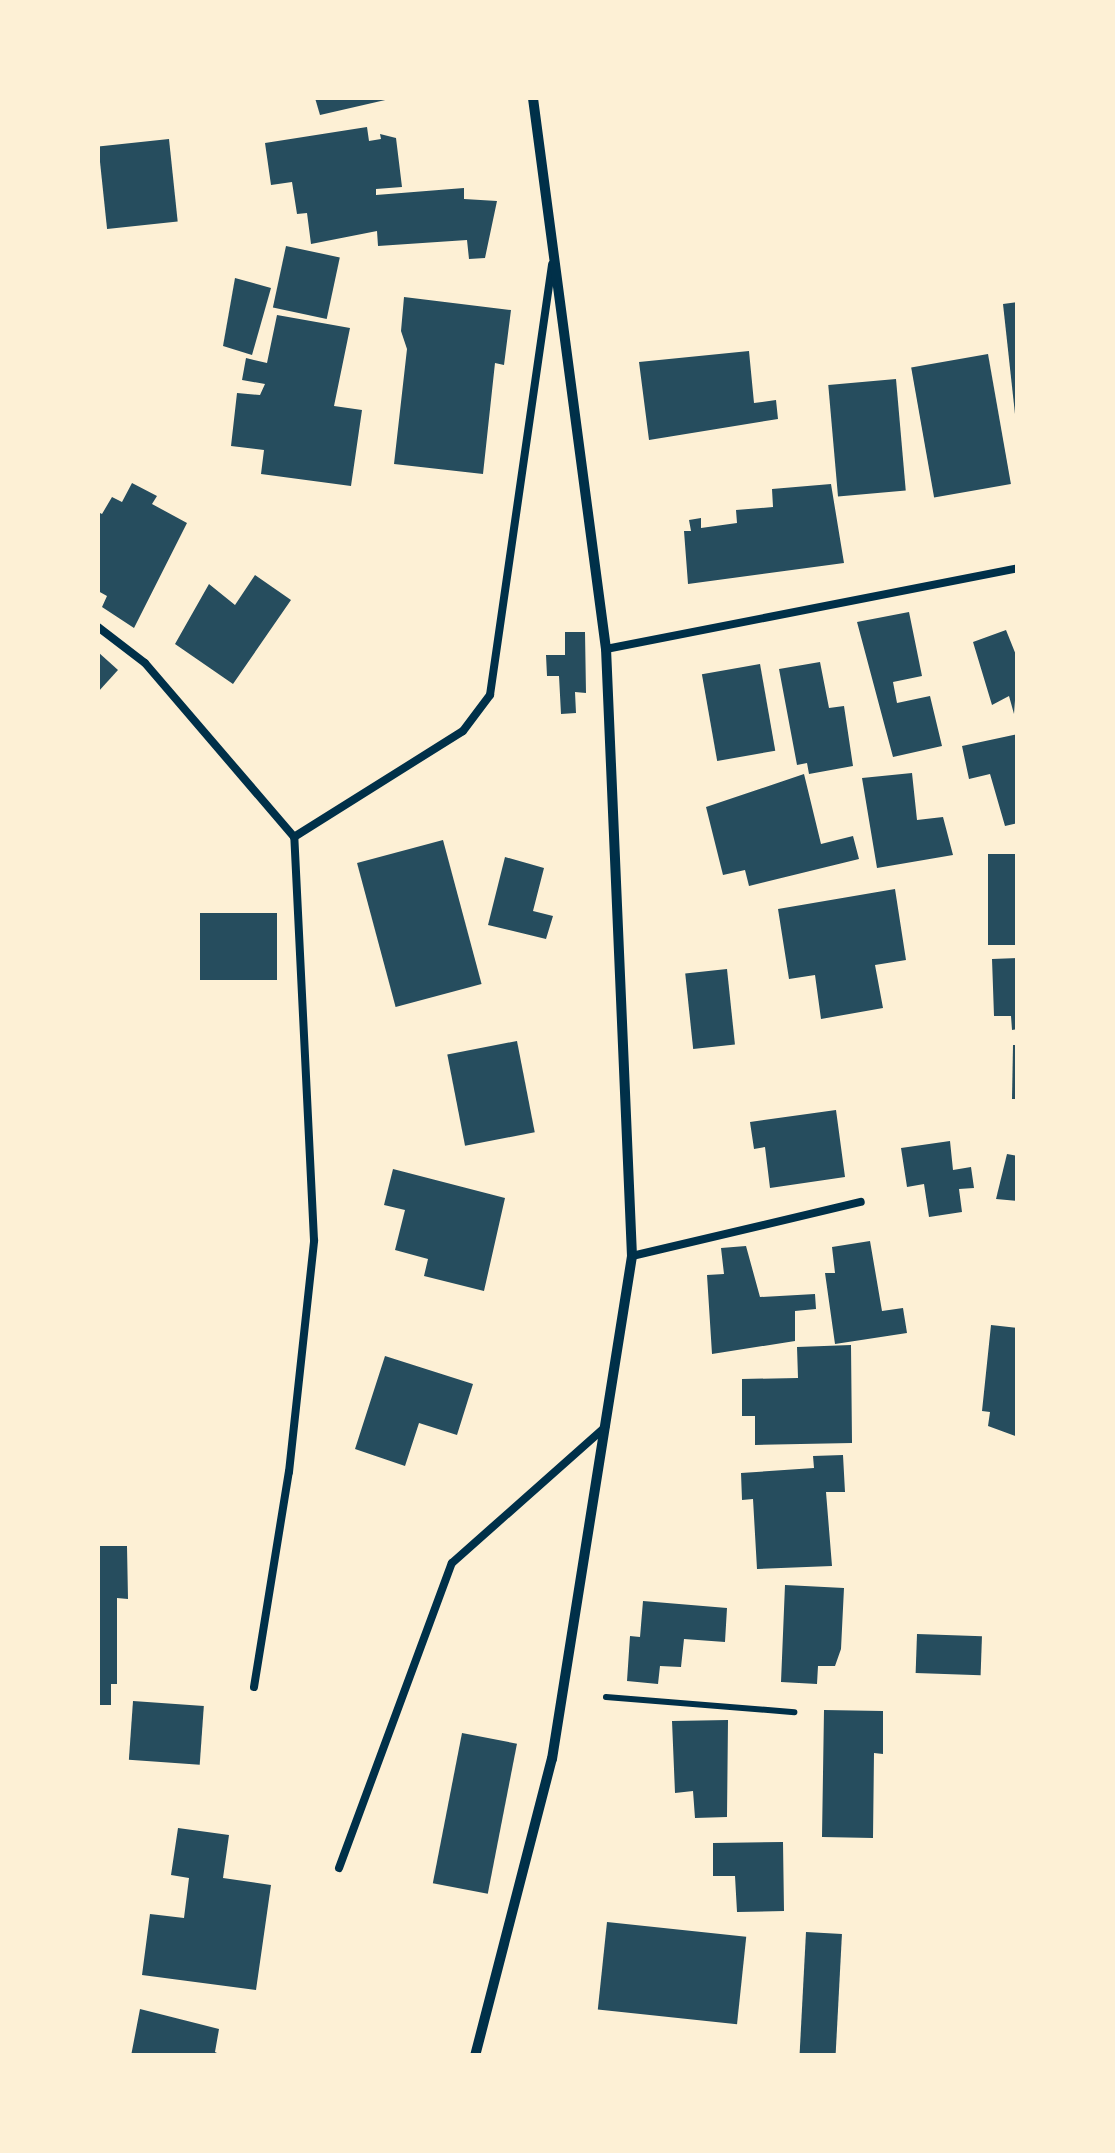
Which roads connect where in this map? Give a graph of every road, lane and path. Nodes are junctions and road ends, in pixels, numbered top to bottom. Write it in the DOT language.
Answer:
graph roads {
  1 [pos="533,98"];
  2 [pos="553,252"];
  3 [pos="1018,568"];
  4 [pos="98,627"];
  5 [pos="606,649"];
  6 [pos="294,838"];
  7 [pos="861,1202"];
  8 [pos="632,1256"];
  9 [pos="608,1424"];
  10 [pos="254,1688"];
  11 [pos="562,1694"];
  12 [pos="794,1712"];
  13 [pos="339,1868"];
  14 [pos="475,2056"];
  1 -- 2 [label="street"];
  2 -- 5 [label="street"];
  2 -- 6 [label="lane"];
  3 -- 5 [label="lane"];
  4 -- 6 [label="lane"];
  5 -- 8 [label="street"];
  6 -- 10 [label="lane"];
  7 -- 8 [label="lane"];
  8 -- 9 [label="street"];
  9 -- 11 [label="street"];
  9 -- 13 [label="lane"];
  11 -- 12 [label="path"];
  11 -- 14 [label="street"];
}
